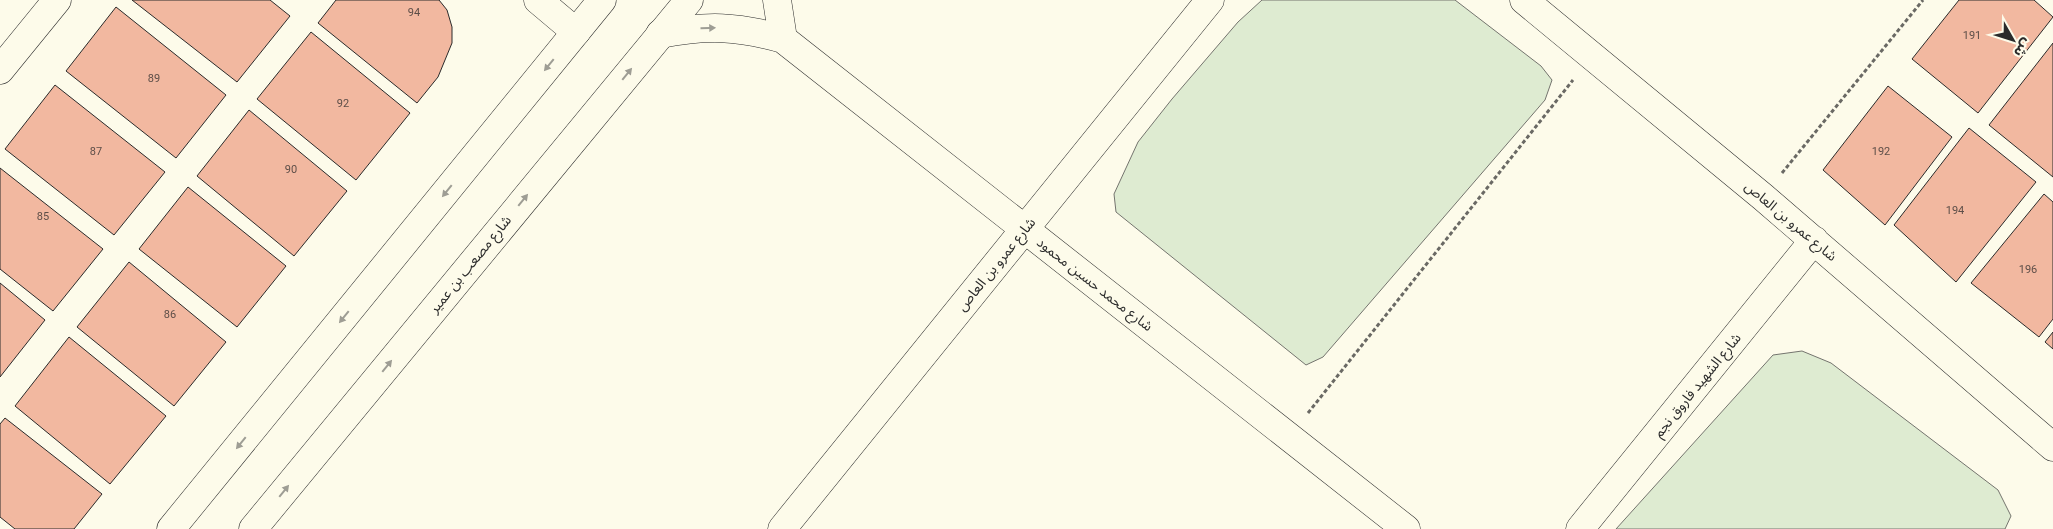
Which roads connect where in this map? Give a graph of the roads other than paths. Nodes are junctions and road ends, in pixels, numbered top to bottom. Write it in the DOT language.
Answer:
graph roads {
  1 [pos="57,0"];
  2 [pos="538,0"];
  3 [pos="602,0"];
  4 [pos="689,0"];
  5 [pos="777,0"];
  6 [pos="1210,0"];
  7 [pos="1524,0"];
  8 [pos="576,32"];
  9 [pos="660,34"];
  10 [pos="783,39"];
  11 [pos="2,64"];
  12 [pos="1025,228"];
  13 [pos="1814,240"];
  14 [pos="2053,447"];
  15 [pos="171,529"];
  16 [pos="253,529"];
  17 [pos="782,529"];
  18 [pos="1406,529"];
  19 [pos="1580,529"];
  1 -- 11 [label="street"];
  2 -- 8 [label="street"];
  3 -- 8 [label="street"];
  4 -- 9 [label="street, شارع مصعب بن عمير"];
  5 -- 10 [label="street"];
  6 -- 12 [label="street, شارع عمرو بن العاص"];
  7 -- 13 [label="street, شارع عمرو بن العاص"];
  8 -- 15 [label="street, one-way"];
  9 -- 10 [label="street, شارع محمد حسين محمود, one-way"];
  16 -- 9 [label="street, شارع مصعب بن عمير, one-way"];
  10 -- 12 [label="street, شارع محمد حسين محمود"];
  12 -- 17 [label="street, شارع عمرو بن العاص"];
  12 -- 18 [label="street, شارع محمد حسين محمود"];
  13 -- 14 [label="street, شارع عمرو بن العاص"];
  13 -- 19 [label="street, شارع الشهيد فاروق نجم"];
}
